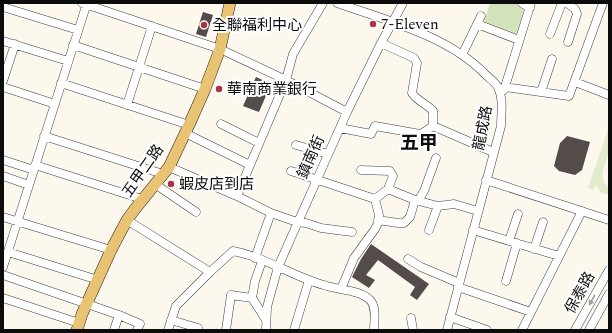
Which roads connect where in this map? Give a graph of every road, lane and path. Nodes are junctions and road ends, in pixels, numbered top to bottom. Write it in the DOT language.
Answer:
graph roads {
  1 [pos="85,3"];
  2 [pos="229,3"];
  3 [pos="323,3"];
  4 [pos="337,3"];
  5 [pos="403,3"];
  6 [pos="522,3"];
  7 [pos="562,3"];
  8 [pos="567,3"];
  9 [pos="603,3"];
  10 [pos="530,6"];
  11 [pos="3,7"];
  12 [pos="481,16"];
  13 [pos="393,22"];
  14 [pos="477,24"];
  15 [pos="152,26"];
  16 [pos="78,30"];
  17 [pos="550,34"];
  18 [pos="519,40"];
  19 [pos="3,41"];
  20 [pos="568,42"];
  21 [pos="381,43"];
  22 [pos="15,44"];
  23 [pos="73,46"];
  24 [pos="220,49"];
  25 [pos="462,55"];
  26 [pos="552,59"];
  27 [pos="68,61"];
  28 [pos="139,67"];
  29 [pos="286,80"];
  30 [pos="3,81"];
  31 [pos="575,82"];
  32 [pos="61,83"];
  33 [pos="3,87"];
  34 [pos="505,87"];
  35 [pos="206,89"];
  36 [pos="541,92"];
  37 [pos="609,95"];
  38 [pos="501,97"];
  39 [pos="55,104"];
  40 [pos="127,104"];
  41 [pos="346,112"];
  42 [pos="221,124"];
  43 [pos="433,126"];
  44 [pos="340,128"];
  45 [pos="187,129"];
  46 [pos="44,136"];
  47 [pos="259,143"];
  48 [pos="296,144"];
  49 [pos="493,152"];
  50 [pos="328,154"];
  51 [pos="436,158"];
  52 [pos="3,160"];
  53 [pos="250,165"];
  54 [pos="35,167"];
  55 [pos="166,170"];
  56 [pos="361,170"];
  57 [pos="290,171"];
  58 [pos="3,176"];
  59 [pos="316,180"];
  60 [pos="486,180"];
  61 [pos="29,184"];
  62 [pos="155,184"];
  63 [pos="388,189"];
  64 [pos="237,196"];
  65 [pos="142,199"];
  66 [pos="375,199"];
  67 [pos="416,200"];
  68 [pos="438,206"];
  69 [pos="478,211"];
  70 [pos="582,211"];
  71 [pos="196,212"];
  72 [pos="271,212"];
  73 [pos="518,214"];
  74 [pos="3,217"];
  75 [pos="127,220"];
  76 [pos="378,220"];
  77 [pos="609,220"];
  78 [pos="18,222"];
  79 [pos="297,222"];
  80 [pos="542,222"];
  81 [pos="429,230"];
  82 [pos="473,230"];
  83 [pos="352,232"];
  84 [pos="513,242"];
  85 [pos="534,249"];
  86 [pos="111,250"];
  87 [pos="8,252"];
  88 [pos="559,256"];
  89 [pos="408,259"];
  90 [pos="259,260"];
  91 [pos="278,267"];
  92 [pos="3,268"];
  93 [pos="609,270"];
  94 [pos="210,272"];
  95 [pos="3,275"];
  96 [pos="98,280"];
  97 [pos="309,280"];
  98 [pos="506,281"];
  99 [pos="459,285"];
  100 [pos="341,289"];
  101 [pos="609,294"];
  102 [pos="3,298"];
  103 [pos="252,298"];
  104 [pos="87,304"];
  105 [pos="531,312"];
  106 [pos="119,315"];
  107 [pos="450,317"];
  108 [pos="411,318"];
  109 [pos="171,320"];
  110 [pos="266,320"];
  111 [pos="78,326"];
  112 [pos="139,327"];
  113 [pos="198,328"];
  114 [pos="114,330"];
  115 [pos="168,330"];
  116 [pos="226,330"];
  117 [pos="266,330"];
  118 [pos="294,330"];
  119 [pos="374,330"];
  120 [pos="413,330"];
  121 [pos="447,330"];
  122 [pos="487,330"];
  123 [pos="522,330"];
  124 [pos="576,330"];
  125 [pos="588,330"];
  1 -- 15 [label="street"];
  1 -- 16 [label="street"];
  2 -- 24 [label="main road, 五甲二路"];
  3 -- 29 [label="street"];
  4 -- 13 [label="street, 龍成路"];
  5 -- 13 [label="street, 鎮南街"];
  6 -- 10 [label="street"];
  7 -- 17 [label="street"];
  8 -- 20 [label="street"];
  9 -- 31 [label="street"];
  10 -- 18 [label="street"];
  11 -- 16 [label="street"];
  12 -- 14 [label="street"];
  13 -- 21 [label="street, 鎮南街"];
  13 -- 25 [label="street, 龍成路"];
  14 -- 18 [label="street"];
  14 -- 25 [label="street"];
  15 -- 24 [label="street"];
  15 -- 28 [label="street"];
  16 -- 23 [label="street"];
  18 -- 34 [label="street"];
  19 -- 22 [label="street"];
  21 -- 41 [label="street, 鎮南街"];
  21 -- 43 [label="street"];
  22 -- 27 [label="street"];
  22 -- 30 [label="street"];
  23 -- 27 [label="street"];
  23 -- 28 [label="street"];
  24 -- 29 [label="street"];
  24 -- 35 [label="main road, 五甲二路"];
  25 -- 38 [label="street, 龍成路"];
  26 -- 36 [label="street"];
  27 -- 32 [label="street"];
  28 -- 35 [label="street"];
  28 -- 40 [label="street"];
  29 -- 41 [label="street"];
  29 -- 47 [label="street"];
  31 -- 36 [label="street"];
  31 -- 37 [label="street"];
  32 -- 39 [label="street"];
  32 -- 40 [label="street"];
  33 -- 39 [label="street"];
  34 -- 36 [label="street"];
  34 -- 38 [label="street"];
  35 -- 45 [label="main road, 五甲二路"];
  38 -- 49 [label="street, 龍成路"];
  39 -- 46 [label="street"];
  40 -- 45 [label="street"];
  41 -- 44 [label="street, 鎮南街"];
  42 -- 47 [label="street"];
  43 -- 44 [label="street"];
  43 -- 49 [label="street"];
  44 -- 50 [label="street, 鎮南街"];
  45 -- 53 [label="street"];
  45 -- 55 [label="main road, 五甲二路"];
  46 -- 54 [label="street"];
  46 -- 55 [label="street"];
  47 -- 53 [label="street"];
  48 -- 50 [label="street"];
  49 -- 60 [label="street, 龍成路"];
  50 -- 59 [label="street, 鎮南街"];
  51 -- 67 [label="street"];
  52 -- 54 [label="street"];
  53 -- 64 [label="street"];
  54 -- 61 [label="street"];
  54 -- 65 [label="street"];
  55 -- 62 [label="main road, 五甲二路"];
  55 -- 64 [label="street"];
  56 -- 63 [label="street"];
  57 -- 59 [label="street"];
  58 -- 61 [label="street"];
  59 -- 66 [label="street"];
  59 -- 79 [label="street, 鎮南街"];
  60 -- 69 [label="street, 龍成路"];
  60 -- 70 [label="street"];
  61 -- 78 [label="street"];
  62 -- 65 [label="main road, 五甲二路"];
  62 -- 71 [label="street"];
  63 -- 66 [label="street"];
  63 -- 67 [label="street"];
  64 -- 72 [label="street"];
  65 -- 75 [label="main road, 五甲二路"];
  66 -- 76 [label="street"];
  67 -- 68 [label="street"];
  67 -- 76 [label="street"];
  68 -- 69 [label="street"];
  68 -- 81 [label="street"];
  69 -- 82 [label="street, 龍成路"];
  70 -- 77 [label="street"];
  70 -- 88 [label="street"];
  72 -- 79 [label="street"];
  72 -- 90 [label="street"];
  73 -- 84 [label="street"];
  74 -- 78 [label="street"];
  75 -- 86 [label="main road, 五甲二路"];
  75 -- 94 [label="street"];
  76 -- 100 [label="street"];
  78 -- 86 [label="street"];
  78 -- 87 [label="street"];
  79 -- 83 [label="street"];
  79 -- 91 [label="street, 鎮南街"];
  80 -- 85 [label="street"];
  82 -- 84 [label="street"];
  82 -- 99 [label="street, 龍成路"];
  84 -- 85 [label="street"];
  84 -- 98 [label="street"];
  85 -- 88 [label="street"];
  86 -- 96 [label="main road, 五甲二路"];
  87 -- 92 [label="street"];
  87 -- 96 [label="street"];
  88 -- 105 [label="street"];
  89 -- 99 [label="street"];
  90 -- 91 [label="street"];
  90 -- 94 [label="street"];
  90 -- 103 [label="street"];
  91 -- 97 [label="street"];
  91 -- 110 [label="street, 鎮南街"];
  93 -- 124 [label="street, 保泰路, one-way"];
  94 -- 109 [label="street"];
  95 -- 104 [label="street"];
  96 -- 104 [label="main road, 五甲二路"];
  97 -- 100 [label="street"];
  97 -- 118 [label="street"];
  99 -- 105 [label="street"];
  99 -- 107 [label="street, 龍成路"];
  100 -- 119 [label="street"];
  101 -- 125 [label="street, 保泰路"];
  102 -- 111 [label="street"];
  103 -- 110 [label="street"];
  103 -- 116 [label="street"];
  104 -- 106 [label="street"];
  104 -- 111 [label="main road, 五甲二路"];
  105 -- 123 [label="street"];
  106 -- 112 [label="street"];
  106 -- 114 [label="street"];
  107 -- 121 [label="street, 龍成路"];
  107 -- 122 [label="street"];
  108 -- 120 [label="street"];
  109 -- 113 [label="street"];
  109 -- 115 [label="street"];
  110 -- 117 [label="street, 鎮南街"];
}
